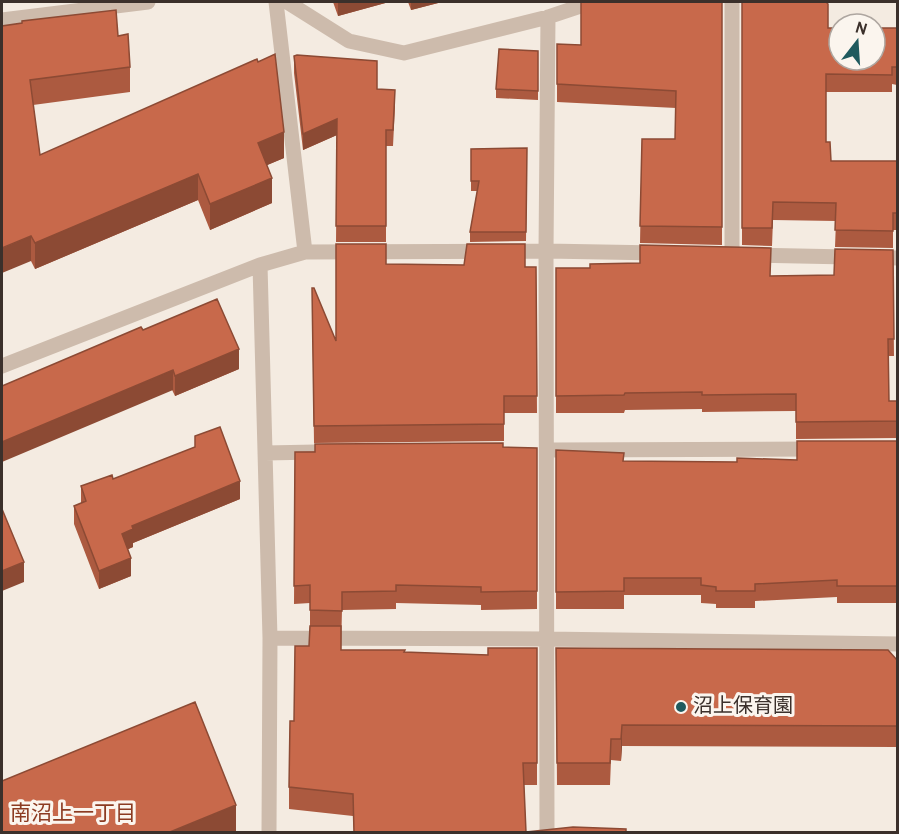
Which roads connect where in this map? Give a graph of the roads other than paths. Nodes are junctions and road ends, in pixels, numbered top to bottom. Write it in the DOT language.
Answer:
graph roads {
  1 [pos="148,2"];
  2 [pos="276,2"];
  3 [pos="287,2"];
  4 [pos="594,2"];
  5 [pos="732,2"];
  6 [pos="548,17"];
  7 [pos="2,20"];
  8 [pos="546,251"];
  9 [pos="305,252"];
  10 [pos="674,254"];
  11 [pos="897,258"];
  12 [pos="260,266"];
  13 [pos="2,366"];
  14 [pos="827,448"];
  15 [pos="540,451"];
  16 [pos="335,452"];
  17 [pos="265,453"];
  18 [pos="270,638"];
  19 [pos="546,639"];
  20 [pos="897,644"];
  21 [pos="269,832"];
  22 [pos="547,832"];
  1 -- 7 [label="street"];
  2 -- 9 [label="street"];
  3 -- 6 [label="street"];
  4 -- 6 [label="street"];
  5 -- 11 [label="street"];
  6 -- 8 [label="street"];
  8 -- 9 [label="street"];
  8 -- 10 [label="street"];
  8 -- 15 [label="street"];
  9 -- 12 [label="street"];
  12 -- 13 [label="street"];
  12 -- 17 [label="street"];
  14 -- 15 [label="street"];
  15 -- 19 [label="street"];
  16 -- 17 [label="street"];
  17 -- 18 [label="street"];
  18 -- 19 [label="street"];
  18 -- 21 [label="street"];
  19 -- 20 [label="street"];
  19 -- 22 [label="street"];
}
